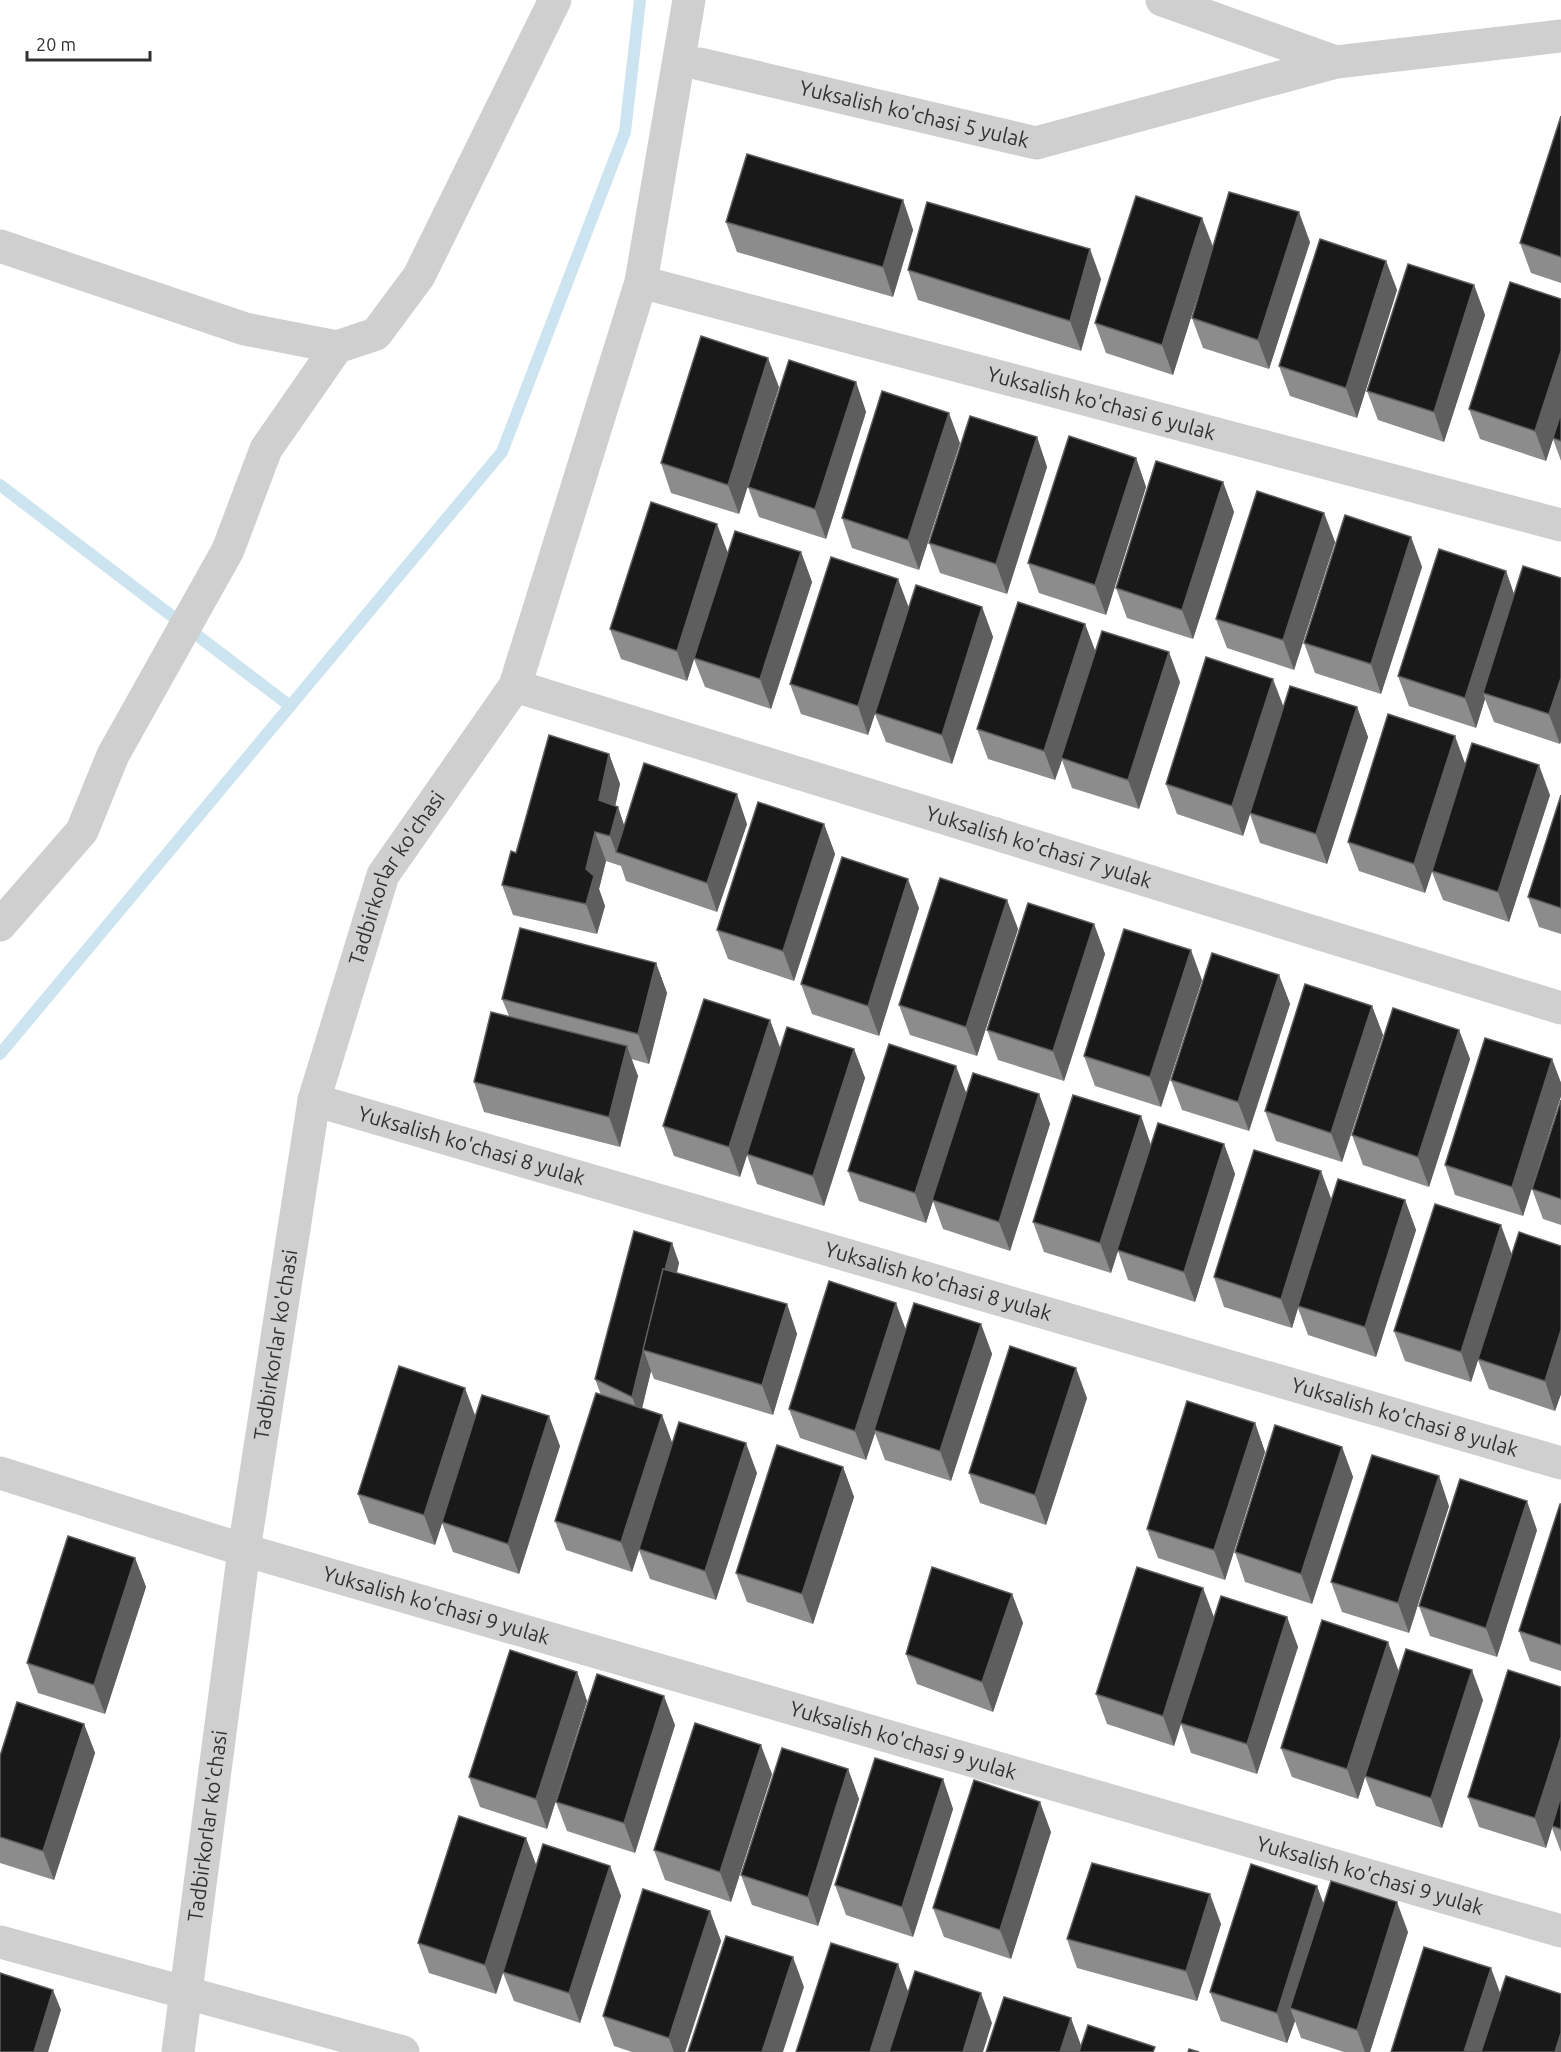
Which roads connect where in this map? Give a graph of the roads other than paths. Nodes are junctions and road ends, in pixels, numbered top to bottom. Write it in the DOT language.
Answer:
graph roads {
  1 [pos="555,0"];
  2 [pos="689,0"];
  3 [pos="1162,0"];
  4 [pos="1561,36"];
  5 [pos="1336,62"];
  6 [pos="700,64"];
  7 [pos="0,246"];
  8 [pos="641,282"];
  9 [pos="337,347"];
  10 [pos="1561,525"];
  11 [pos="515,686"];
  12 [pos="0,925"];
  13 [pos="1561,1008"];
  14 [pos="314,1100"];
  15 [pos="1561,1463"];
  16 [pos="0,1473"];
  17 [pos="244,1550"];
  18 [pos="1561,1931"];
  19 [pos="0,1942"];
  20 [pos="187,1993"];
  21 [pos="178,2052"];
  22 [pos="403,2052"];
  1 -- 9 [label="street"];
  2 -- 8 [label="street, Tadbirkorlar ko'chasi"];
  3 -- 5 [label="street, Yuksalish ko'chasi 5 yulak"];
  4 -- 5 [label="street, Yuksalish ko'chasi 5 yulak"];
  5 -- 6 [label="street, Yuksalish ko'chasi 5 yulak"];
  7 -- 9 [label="street"];
  8 -- 10 [label="street, Yuksalish ko'chasi 6 yulak"];
  8 -- 11 [label="street, Tadbirkorlar ko'chasi"];
  9 -- 12 [label="street"];
  11 -- 13 [label="street, Yuksalish ko'chasi 7 yulak"];
  11 -- 14 [label="street, Tadbirkorlar ko'chasi"];
  14 -- 15 [label="street, Yuksalish ko'chasi 8 yulak"];
  14 -- 17 [label="street, Tadbirkorlar ko'chasi"];
  16 -- 17 [label="street, Yuksalish ko'chasi 9 yulak"];
  17 -- 18 [label="street, Yuksalish ko'chasi 9 yulak"];
  17 -- 20 [label="street, Tadbirkorlar ko'chasi"];
  19 -- 20 [label="street"];
  20 -- 21 [label="street, Tadbirkorlar ko'chasi"];
  20 -- 22 [label="street"];
}
